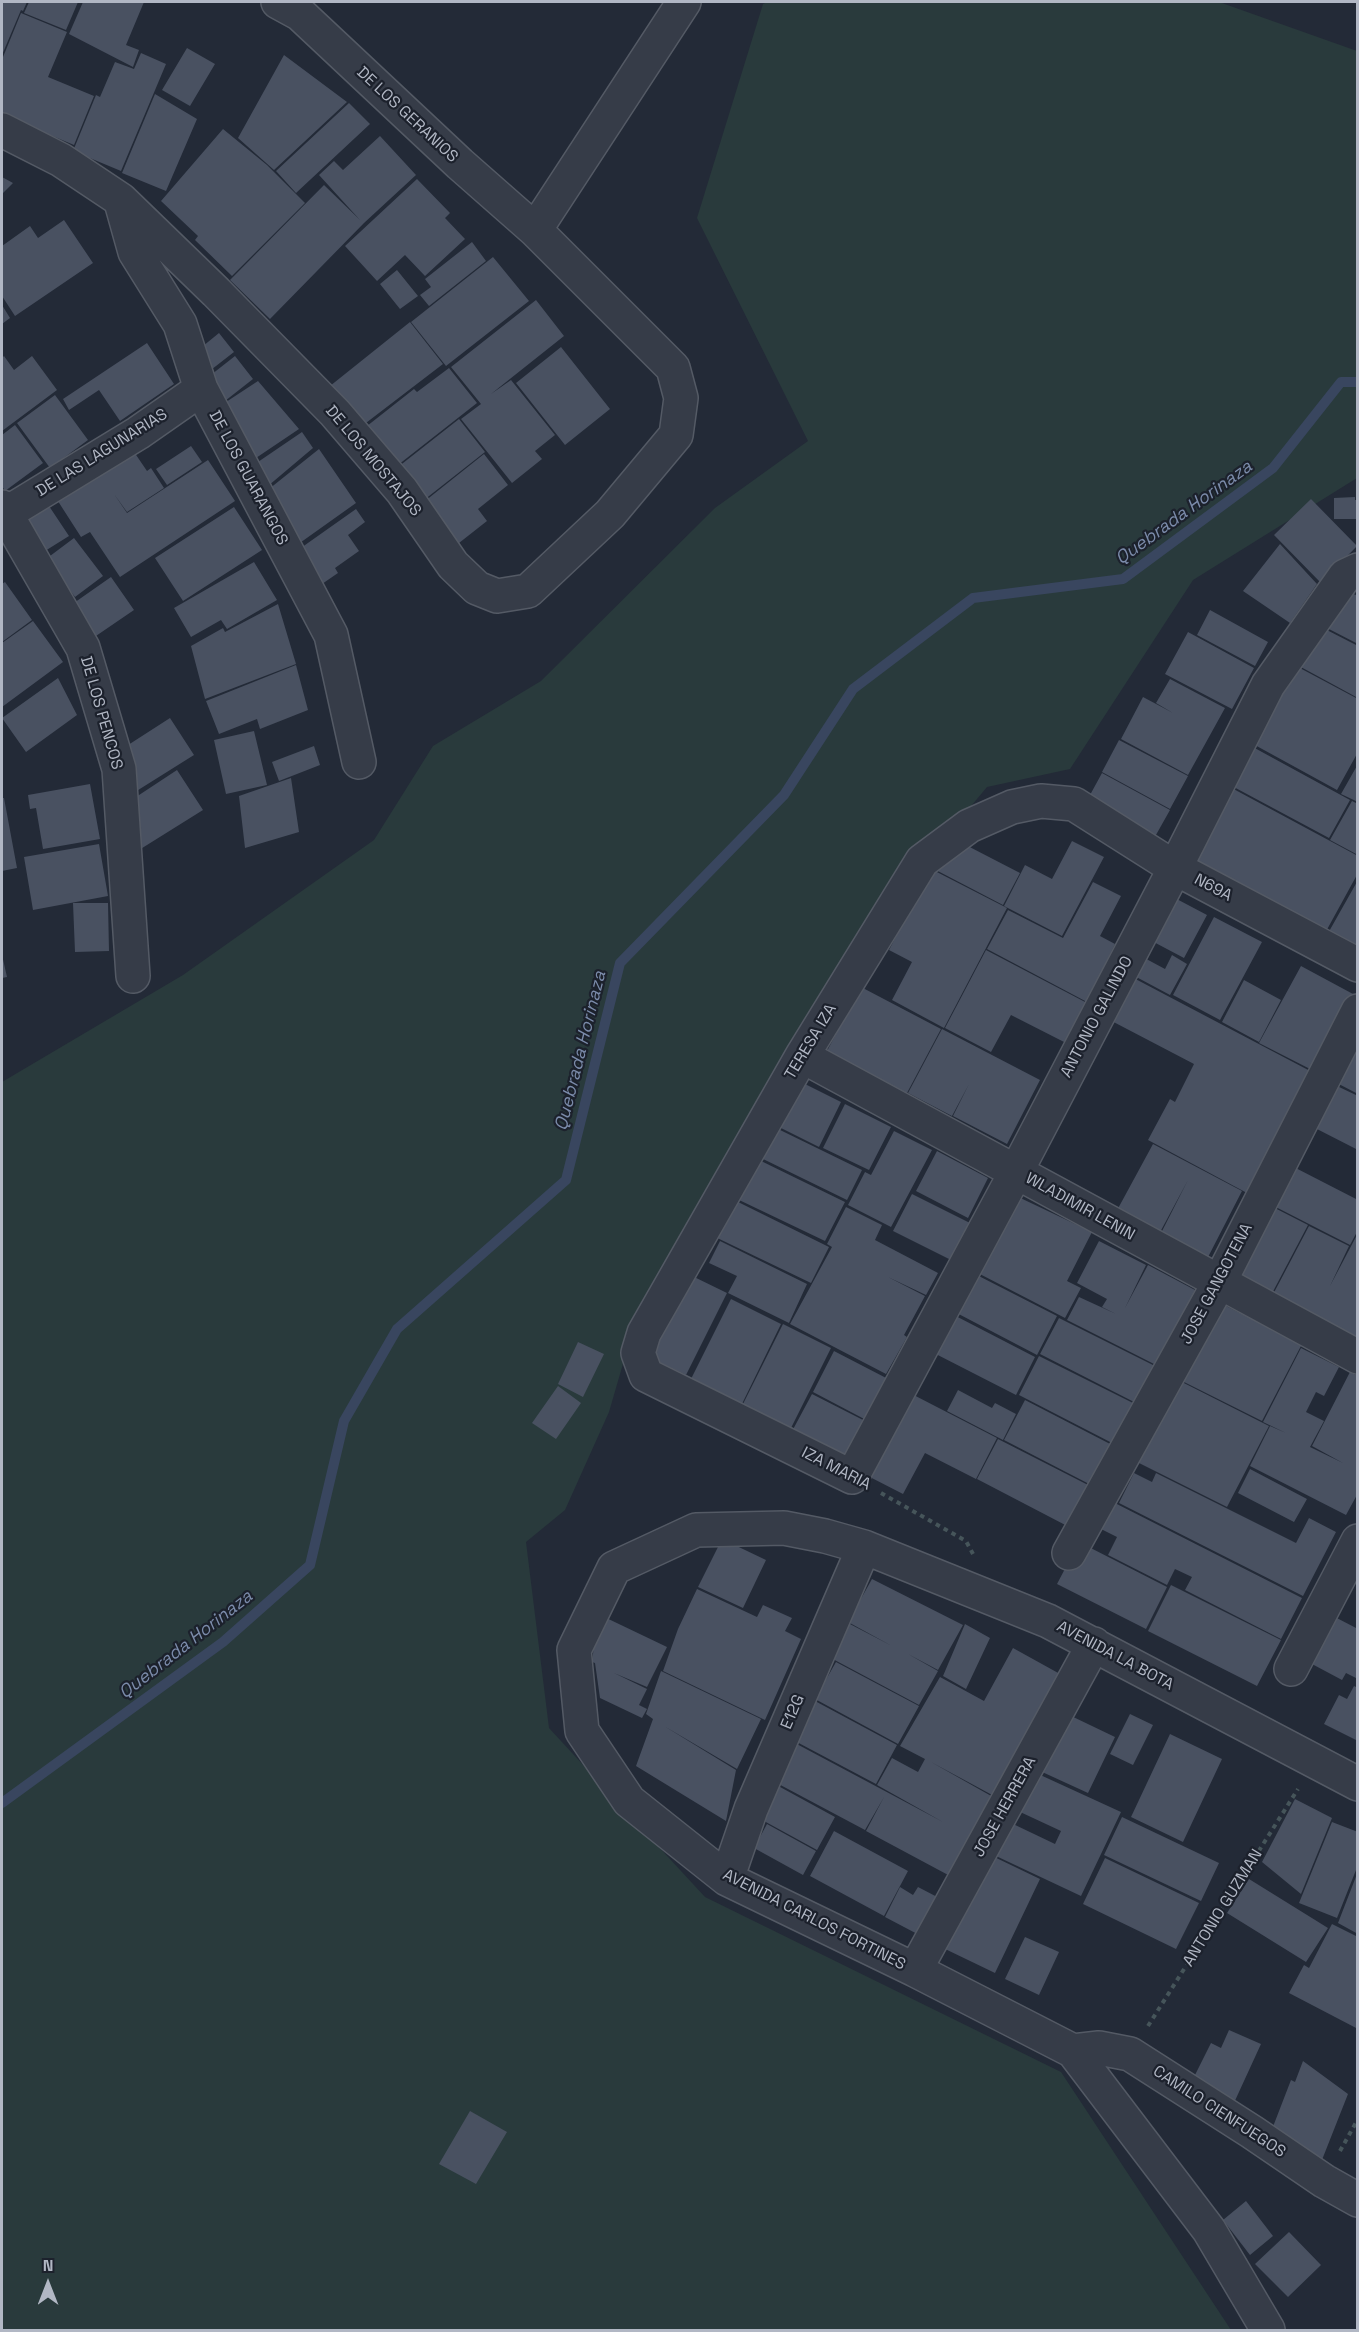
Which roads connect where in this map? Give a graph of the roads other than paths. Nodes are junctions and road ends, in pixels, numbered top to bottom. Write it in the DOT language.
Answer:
graph roads {
  1 [pos="278,2"];
  2 [pos="684,2"];
  3 [pos="2,130"];
  4 [pos="121,200"];
  5 [pos="536,230"];
  6 [pos="673,368"];
  7 [pos="201,389"];
  8 [pos="3,512"];
  9 [pos="1358,570"];
  10 [pos="359,762"];
  11 [pos="1074,804"];
  12 [pos="1175,867"];
  13 [pos="1358,965"];
  14 [pos="133,976"];
  15 [pos="1358,1011"];
  16 [pos="802,1056"];
  17 [pos="1016,1172"];
  18 [pos="1219,1283"];
  19 [pos="1358,1357"];
  20 [pos="646,1375"];
  21 [pos="852,1477"];
  22 [pos="1358,1541"];
  23 [pos="864,1547"];
  24 [pos="1069,1553"];
  25 [pos="1094,1644"];
  26 [pos="1292,1669"];
  27 [pos="1358,1784"];
  28 [pos="727,1879"];
  29 [pos="915,1970"];
  30 [pos="1072,2051"];
  31 [pos="1358,2200"];
  32 [pos="1268,2331"];
  1 -- 5 [label="street, DE LOS GERANIOS"];
  2 -- 5 [label="street"];
  3 -- 4 [label="street, DE LOS MOSTAJOS"];
  4 -- 6 [label="street, DE LOS MOSTAJOS"];
  4 -- 7 [label="street, DE LOS GUARANGOS"];
  5 -- 6 [label="street, DE LOS GERANIOS"];
  7 -- 8 [label="street, DE LAS LAGUNARIAS"];
  7 -- 10 [label="street, DE LOS GUARANGOS"];
  8 -- 14 [label="street, DE LOS PENCOS"];
  9 -- 12 [label="street, ANTONIO GALINDO"];
  11 -- 12 [label="street, N69A"];
  11 -- 16 [label="street, TERESA IZA"];
  12 -- 13 [label="street, N69A"];
  12 -- 17 [label="street, ANTONIO GALINDO"];
  15 -- 18 [label="street, JOSE GANGOTENA"];
  16 -- 17 [label="street, WLADIMIR LENIN"];
  16 -- 20 [label="street, TERESA IZA"];
  17 -- 18 [label="street, WLADIMIR LENIN"];
  17 -- 21 [label="street, ANTONIO GALINDO"];
  18 -- 19 [label="street, WLADIMIR LENIN"];
  18 -- 24 [label="street, JOSE GANGOTENA"];
  20 -- 21 [label="street, IZA MARIA"];
  22 -- 26 [label="street"];
  23 -- 25 [label="street, AVENIDA LA BOTA"];
  23 -- 28 [label="street, E12G"];
  23 -- 28 [label="street, AVENIDA CARLOS FORTINES"];
  25 -- 27 [label="street, AVENIDA LA BOTA"];
  25 -- 29 [label="street, JOSE HERRERA"];
  28 -- 29 [label="street, AVENIDA CARLOS FORTINES"];
  29 -- 30 [label="street, AVENIDA CARLOS FORTINES"];
  30 -- 31 [label="street, CAMILO CIENFUEGOS"];
  30 -- 32 [label="street, AVENIDA CARLOS FORTINES"];
}
